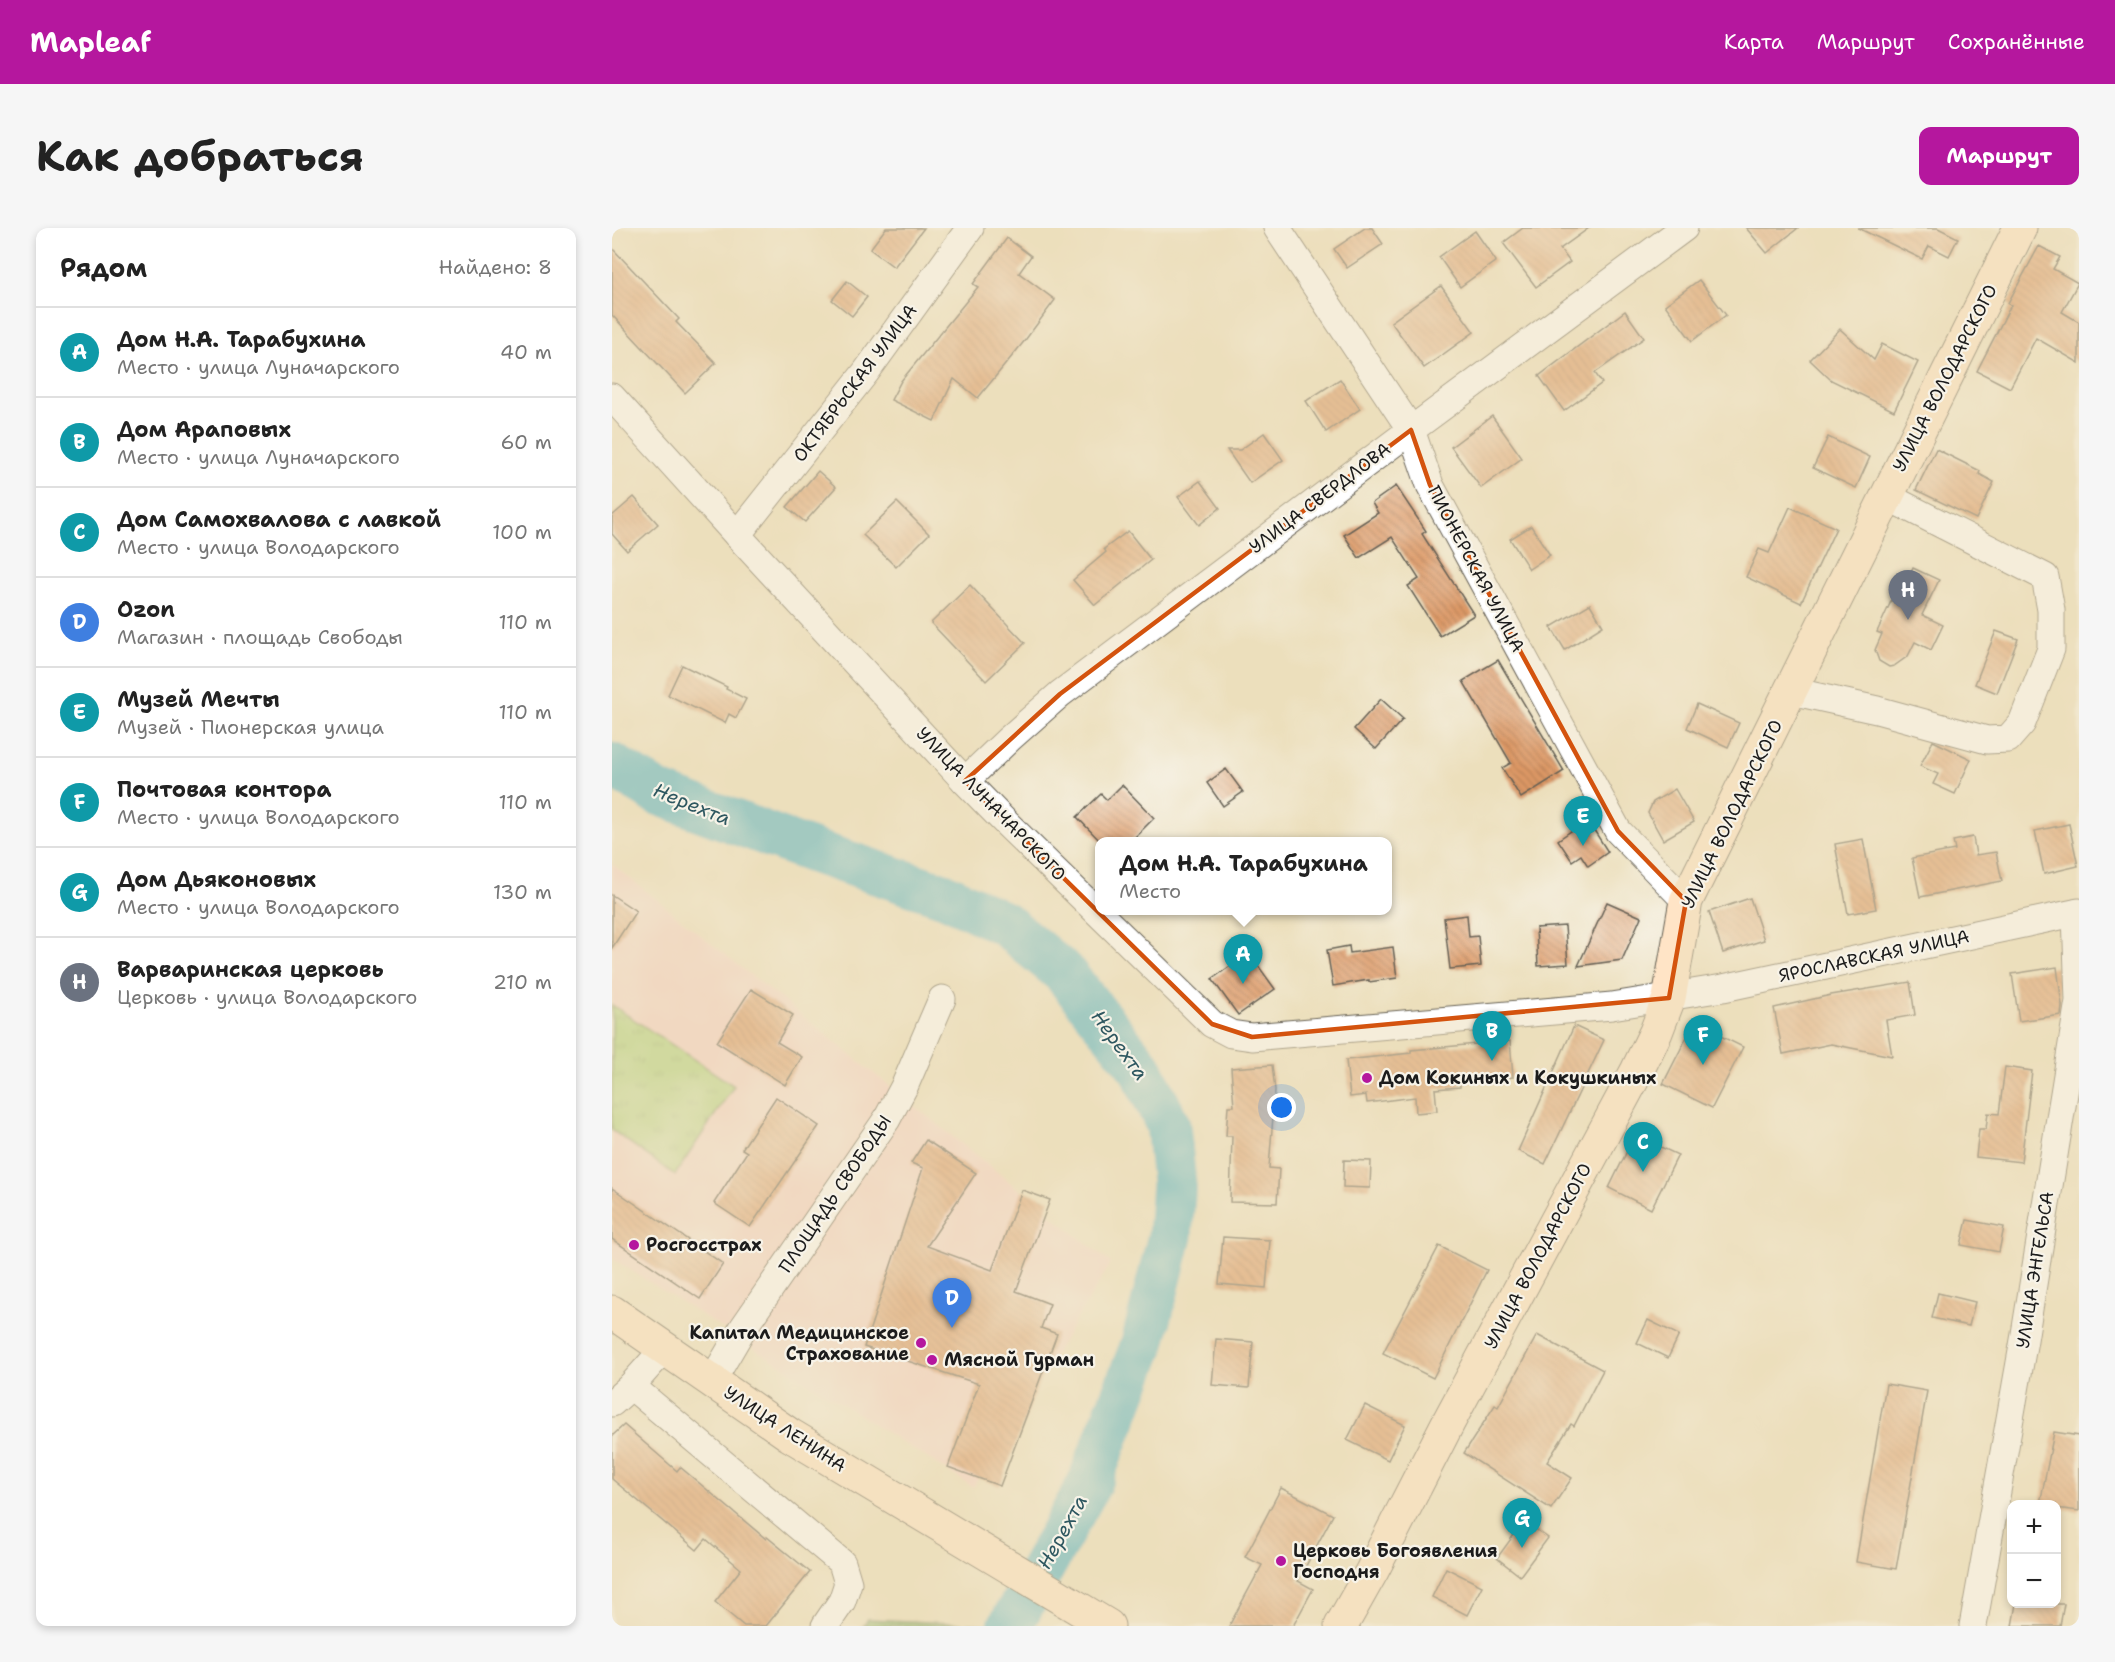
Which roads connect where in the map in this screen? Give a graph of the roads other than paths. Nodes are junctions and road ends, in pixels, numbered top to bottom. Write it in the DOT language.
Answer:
graph roads {
  1 [pos="970,228"];
  2 [pos="1277,228"];
  3 [pos="1684,228"];
  4 [pos="2020,228"];
  5 [pos="612,397"];
  6 [pos="1411,430"];
  7 [pos="1886,496"];
  8 [pos="736,535"];
  9 [pos="1791,691"];
  10 [pos="965,781"];
  11 [pos="1686,901"];
  12 [pos="1095,910"];
  13 [pos="2077,913"];
  14 [pos="1100,915"];
  15 [pos="1669,998"];
  16 [pos="942,999"];
  17 [pos="612,1312"];
  18 [pos="665,1348"];
  19 [pos="712,1381"];
  20 [pos="622,1394"];
  21 [pos="1106,1625"];
  22 [pos="825,1626"];
  23 [pos="1341,1626"];
  24 [pos="1973,1626"];
  1 -- 8 [label="street, ОКТЯБРЬСКАЯ УЛИЦА"];
  2 -- 6 [label="street, ПИОНЕРСКАЯ УЛИЦА"];
  3 -- 6 [label="street, УЛИЦА СВЕРДЛОВА"];
  4 -- 7 [label="main road, УЛИЦА ВОЛОДАРСКОГО"];
  5 -- 8 [label="street, УЛИЦА ЛУНАЧАРСКОГО"];
  6 -- 10 [label="street, УЛИЦА СВЕРДЛОВА"];
  6 -- 11 [label="street, ПИОНЕРСКАЯ УЛИЦА"];
  7 -- 9 [label="main road, УЛИЦА ВОЛОДАРСКОГО"];
  7 -- 9 [label="street"];
  8 -- 10 [label="street, УЛИЦА ЛУНАЧАРСКОГО"];
  9 -- 11 [label="main road, УЛИЦА ВОЛОДАРСКОГО"];
  10 -- 12 [label="street, УЛИЦА ЛУНАЧАРСКОГО"];
  11 -- 15 [label="main road, УЛИЦА ВОЛОДАРСКОГО"];
  13 -- 15 [label="street, ЯРОСЛАВСКАЯ УЛИЦА"];
  13 -- 24 [label="street, УЛИЦА ЭНГЕЛЬСА"];
  14 -- 15 [label="street, УЛИЦА ЛУНАЧАРСКОГО"];
  15 -- 23 [label="main road, УЛИЦА ВОЛОДАРСКОГО"];
  16 -- 19 [label="street, ПЛОЩАДЬ СВОБОДЫ"];
  17 -- 18 [label="main road, УЛИЦА ЛЕНИНА"];
  18 -- 19 [label="main road, УЛИЦА ЛЕНИНА"];
  18 -- 20 [label="street"];
  19 -- 21 [label="main road, УЛИЦА ЛЕНИНА"];
  20 -- 22 [label="street"];
}
